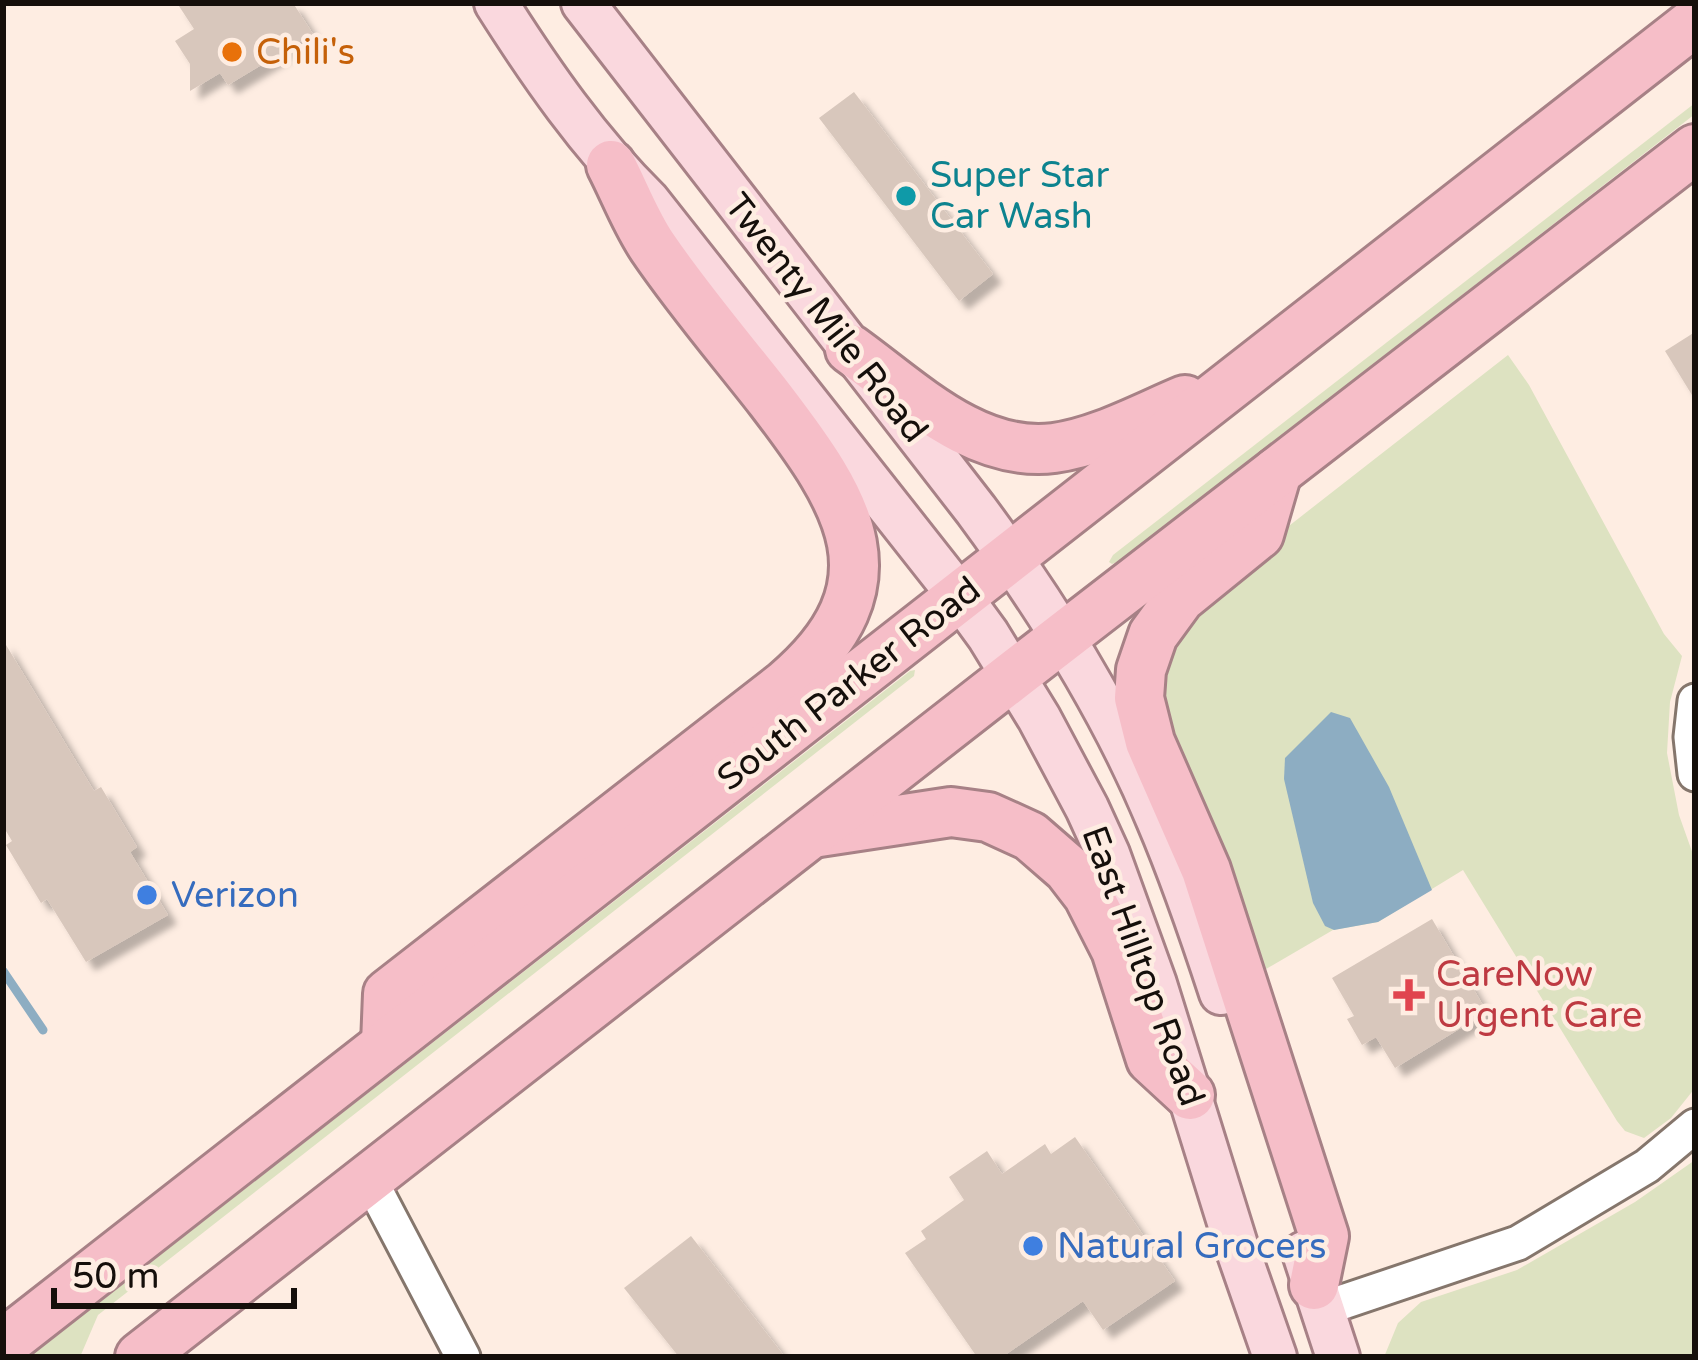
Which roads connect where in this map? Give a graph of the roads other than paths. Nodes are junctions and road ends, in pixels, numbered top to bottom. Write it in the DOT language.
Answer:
graph roads {
  1 [pos="496,3"];
  2 [pos="583,3"];
  3 [pos="1695,22"];
  4 [pos="1695,149"];
  5 [pos="611,165"];
  6 [pos="850,349"];
  7 [pos="1250,372"];
  8 [pos="1277,472"];
  9 [pos="1012,558"];
  10 [pos="961,598"];
  11 [pos="1064,637"];
  12 [pos="1014,675"];
  13 [pos="1695,701"];
  14 [pos="1695,774"];
  15 [pos="814,832"];
  16 [pos="386,1044"];
  17 [pos="1190,1095"];
  18 [pos="1695,1126"];
  19 [pos="369,1178"];
  20 [pos="1318,1297"];
  21 [pos="3,1345"];
  22 [pos="140,1357"];
  23 [pos="464,1357"];
  24 [pos="1275,1357"];
  25 [pos="1338,1357"];
  1 -- 5 [label="main road, Twenty Mile Road"];
  2 -- 6 [label="main road, Twenty Mile Road"];
  3 -- 7 [label="highway, South Parker Road"];
  4 -- 8 [label="highway"];
  5 -- 10 [label="main road, Twenty Mile Road"];
  5 -- 16 [label="highway"];
  6 -- 7 [label="highway"];
  6 -- 9 [label="main road, Twenty Mile Road"];
  7 -- 9 [label="highway, South Parker Road"];
  8 -- 11 [label="highway"];
  8 -- 20 [label="highway"];
  9 -- 10 [label="highway, South Parker Road"];
  9 -- 11 [label="main road, Twenty Mile Road"];
  10 -- 12 [label="main road, East Hilltop Road"];
  10 -- 16 [label="highway, South Parker Road"];
  11 -- 12 [label="highway"];
  11 -- 20 [label="main road, East Hilltop Road"];
  12 -- 15 [label="highway"];
  12 -- 17 [label="main road, East Hilltop Road"];
  13 -- 14 [label="street"];
  15 -- 17 [label="highway"];
  15 -- 19 [label="highway"];
  16 -- 21 [label="highway, South Parker Road"];
  17 -- 24 [label="main road, East Hilltop Road"];
  18 -- 20 [label="street"];
  19 -- 22 [label="highway"];
  19 -- 23 [label="street"];
  20 -- 25 [label="main road, East Hilltop Road"];
}
